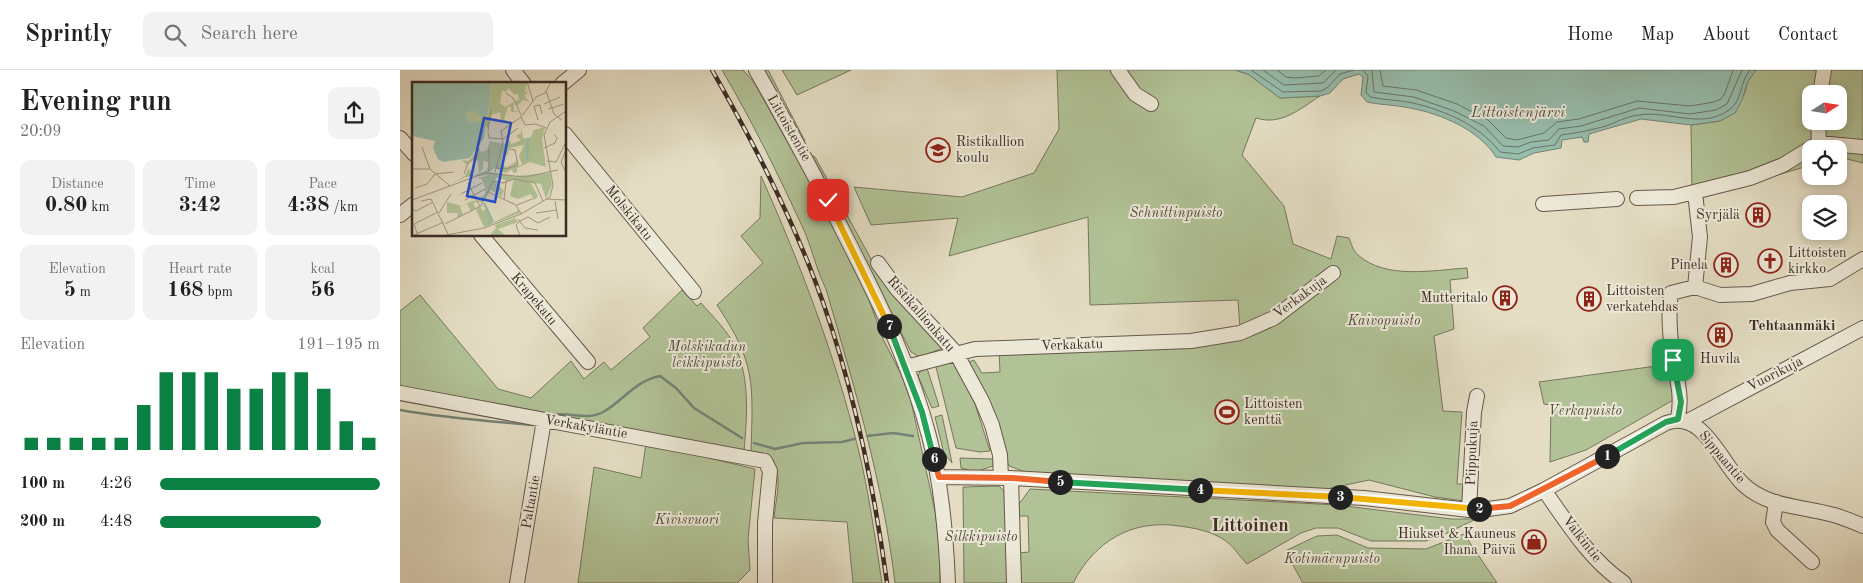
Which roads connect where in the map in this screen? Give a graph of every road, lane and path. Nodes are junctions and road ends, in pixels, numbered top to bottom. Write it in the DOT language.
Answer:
graph roads {
  1 [pos="513,70"];
  2 [pos="579,70"];
  3 [pos="756,70"];
  4 [pos="1118,70"];
  5 [pos="1824,70"];
  6 [pos="522,82"];
  7 [pos="564,82"];
  8 [pos="1822,85"];
  9 [pos="1151,104"];
  10 [pos="566,135"];
  11 [pos="400,138"];
  12 [pos="1847,145"];
  13 [pos="1863,146"];
  14 [pos="412,152"];
  15 [pos="1802,153"];
  16 [pos="1695,193"];
  17 [pos="1637,198"];
  18 [pos="1617,199"];
  19 [pos="1543,204"];
  20 [pos="412,206"];
  21 [pos="400,215"];
  22 [pos="481,236"];
  23 [pos="1863,259"];
  24 [pos="878,263"];
  25 [pos="1333,273"];
  26 [pos="1695,287"];
  27 [pos="694,292"];
  28 [pos="1863,328"];
  29 [pos="1240,332"];
  30 [pos="956,353"];
  31 [pos="588,362"];
  32 [pos="906,367"];
  33 [pos="400,393"];
  34 [pos="1477,396"];
  35 [pos="544,420"];
  36 [pos="1683,420"];
  37 [pos="939,477"];
  38 [pos="1006,478"];
  39 [pos="1544,490"];
  40 [pos="1776,502"];
  41 [pos="1469,510"];
  42 [pos="1863,526"];
  43 [pos="1812,562"];
  44 [pos="517,583"];
  45 [pos="765,583"];
  46 [pos="948,583"];
  47 [pos="1014,583"];
  48 [pos="1624,583"];
  1 -- 6 [label="street"];
  2 -- 7 [label="street"];
  3 -- 32 [label="street, Littoistentie"];
  4 -- 9 [label="street"];
  5 -- 8 [label="street"];
  10 -- 27 [label="street, Molskikatu"];
  11 -- 14 [label="street"];
  12 -- 13 [label="street"];
  15 -- 16 [label="street"];
  16 -- 17 [label="street"];
  16 -- 26 [label="street"];
  18 -- 19 [label="street"];
  20 -- 21 [label="street"];
  22 -- 31 [label="street, Krapekatu"];
  23 -- 26 [label="street"];
  24 -- 30 [label="street, Ristikallionkatu"];
  25 -- 29 [label="street, Verkakuja"];
  26 -- 36 [label="street"];
  28 -- 36 [label="street, Vuorikuja"];
  29 -- 30 [label="street, Verkakatu"];
  30 -- 32 [label="street, Verkakatu"];
  30 -- 38 [label="street, Ristikallionkatu"];
  32 -- 37 [label="street, Littoistentie"];
  33 -- 35 [label="street, Verkakyläntie"];
  34 -- 41 [label="street, Piippukuja"];
  35 -- 44 [label="street, Paltantie"];
  35 -- 45 [label="street, Verkakyläntie"];
  36 -- 39 [label="street"];
  36 -- 40 [label="street, Sippaantie"];
  37 -- 38 [label="street"];
  37 -- 46 [label="street, Littoistentie"];
  38 -- 41 [label="street"];
  38 -- 47 [label="street, Ristikallionkatu"];
  39 -- 41 [label="street"];
  39 -- 48 [label="street, Valkintie"];
  40 -- 42 [label="street, Sippaantie"];
  40 -- 43 [label="street"];
}
